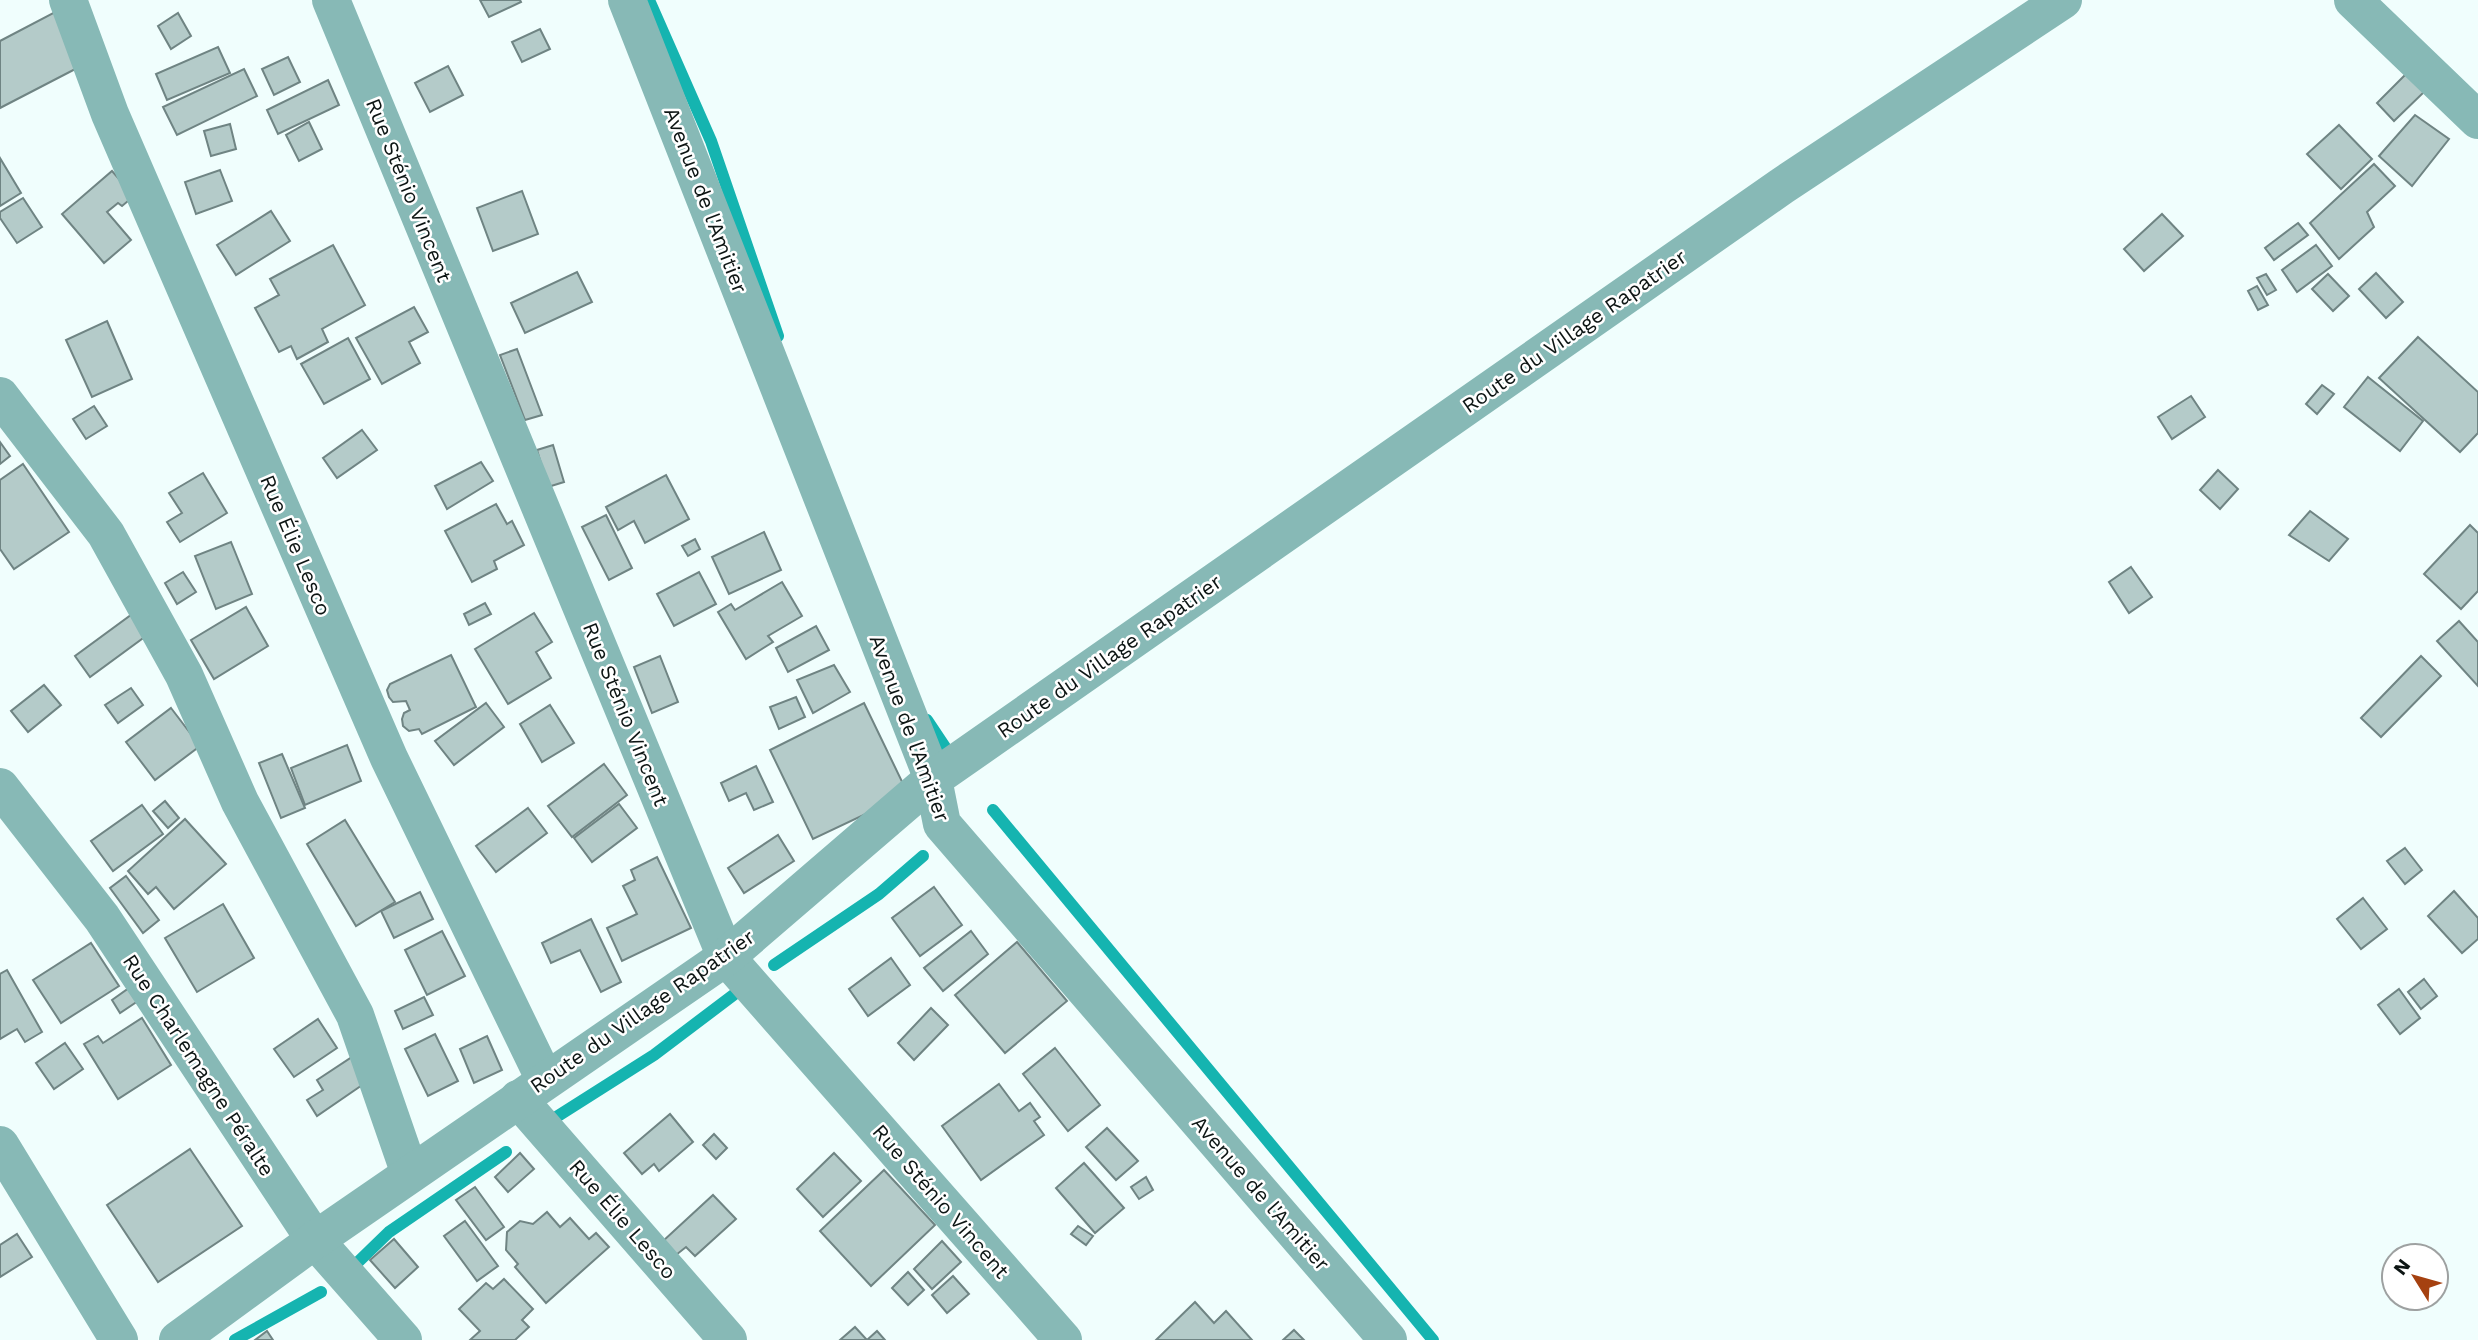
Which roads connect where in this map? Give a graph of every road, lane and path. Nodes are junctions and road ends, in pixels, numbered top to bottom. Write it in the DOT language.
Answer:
graph roads {
  1 [pos="68,0"];
  2 [pos="331,0"];
  3 [pos="627,0"];
  4 [pos="2063,0"];
  5 [pos="2353,0"];
  6 [pos="2478,120"];
  7 [pos="0,396"];
  8 [pos="933,779"];
  9 [pos="0,787"];
  10 [pos="726,957"];
  11 [pos="531,1090"];
  12 [pos="0,1145"];
  13 [pos="410,1174"];
  14 [pos="315,1240"];
  15 [pos="119,1340"];
  16 [pos="178,1340"];
  17 [pos="403,1340"];
  18 [pos="728,1340"];
  19 [pos="1063,1340"];
  20 [pos="1388,1340"];
  1 -- 11 [label="street, Rue Élie Lesco"];
  2 -- 10 [label="street, Rue Sténio Vincent"];
  3 -- 8 [label="street, Avenue de l'Amitier"];
  4 -- 8 [label="street, Route du Village Rapatrier"];
  5 -- 6 [label="street"];
  7 -- 13 [label="street"];
  8 -- 10 [label="street, Route du Village Rapatrier"];
  8 -- 20 [label="street, Avenue de l'Amitier"];
  9 -- 14 [label="street, Rue Charlemagne Péralte"];
  10 -- 11 [label="street, Route du Village Rapatrier"];
  10 -- 19 [label="street, Rue Sténio Vincent"];
  11 -- 13 [label="street, Route du Village Rapatrier"];
  11 -- 18 [label="street, Rue Élie Lesco"];
  12 -- 15 [label="street"];
  13 -- 14 [label="street, Route du Village Rapatrier"];
  14 -- 16 [label="street, Route du Village Rapatrier"];
  14 -- 17 [label="street, Rue Charlemagne Péralte"];
}
